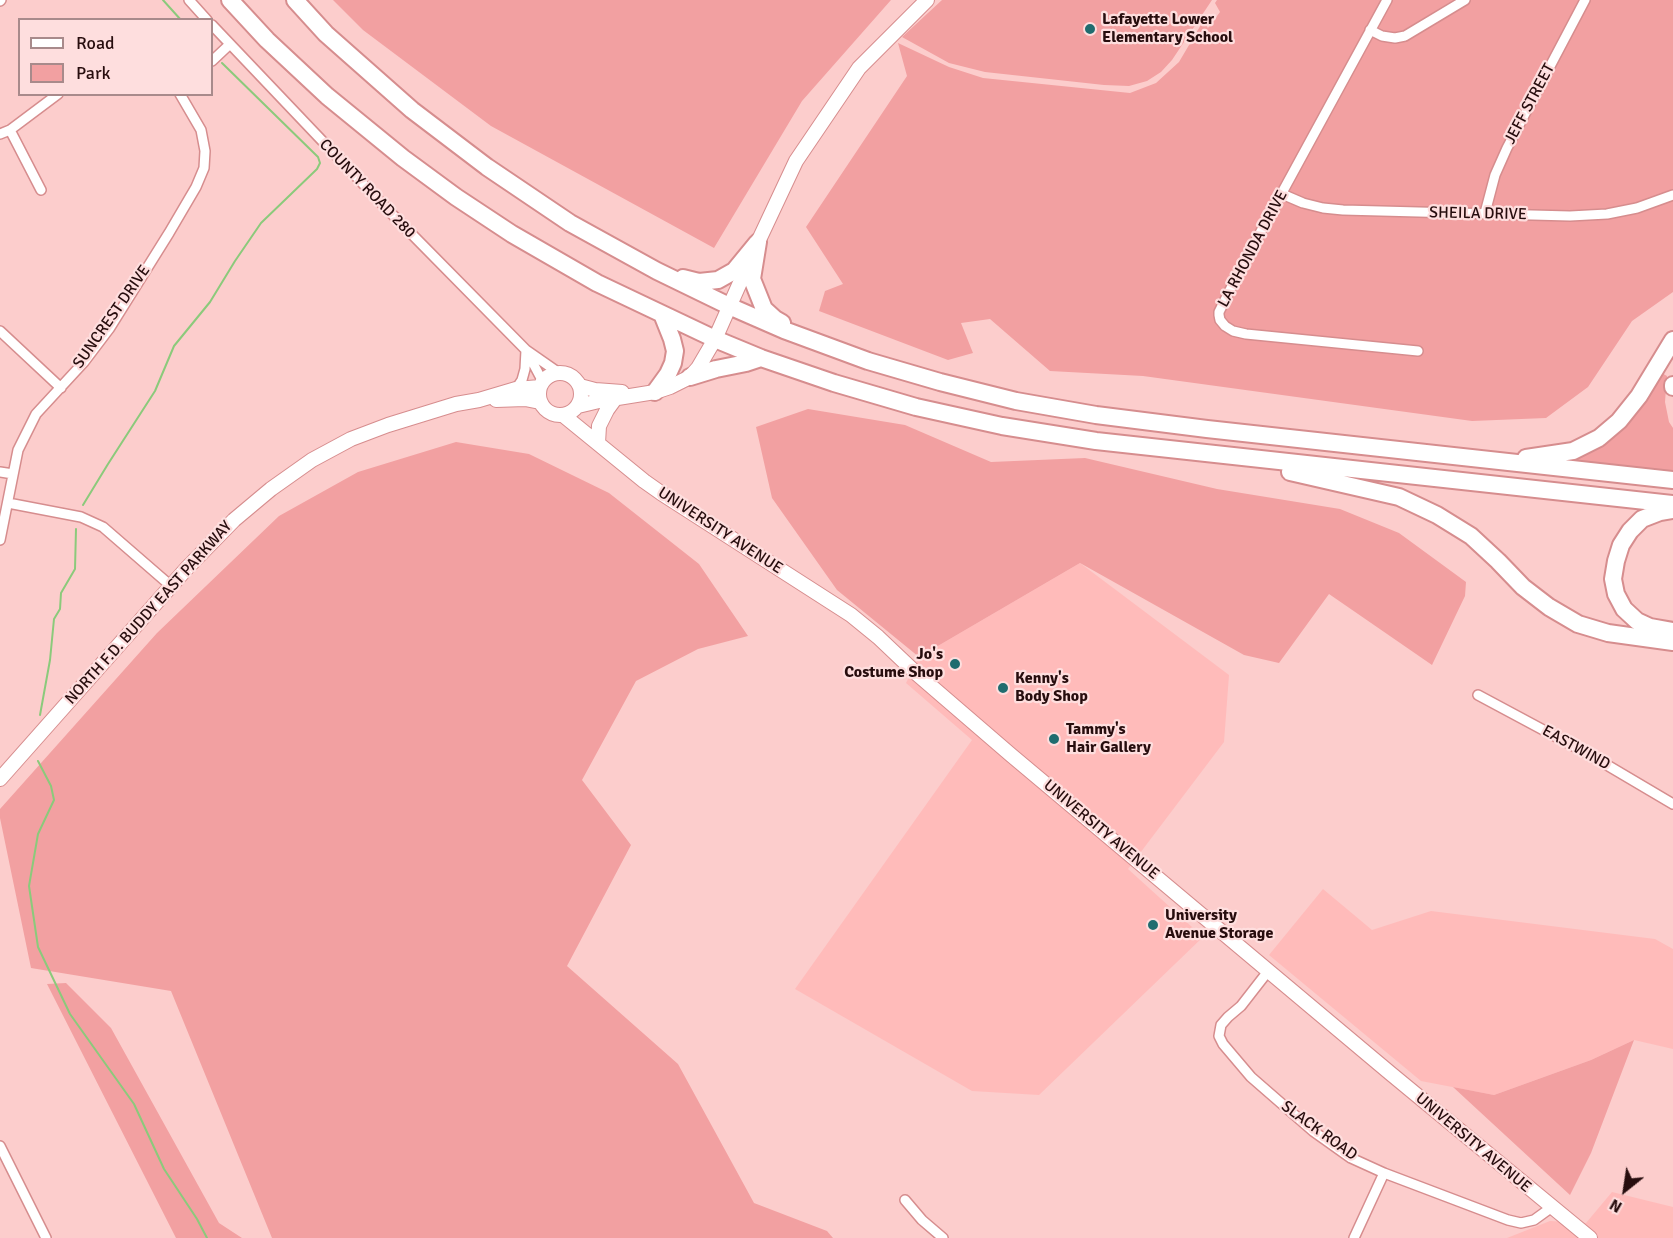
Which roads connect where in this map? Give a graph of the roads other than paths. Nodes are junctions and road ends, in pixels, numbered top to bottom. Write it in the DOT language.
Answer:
graph roads {
  1 [pos="189,0"];
  2 [pos="230,0"];
  3 [pos="295,0"];
  4 [pos="927,0"];
  5 [pos="1387,0"];
  6 [pos="1465,0"];
  7 [pos="1585,0"];
  8 [pos="205,18"];
  9 [pos="213,26"];
  10 [pos="1370,30"];
  11 [pos="229,45"];
  12 [pos="213,60"];
  13 [pos="55,96"];
  14 [pos="181,96"];
  15 [pos="10,130"];
  16 [pos="0,134"];
  17 [pos="41,190"];
  18 [pos="1282,194"];
  19 [pos="1673,195"];
  20 [pos="1485,213"];
  21 [pos="758,242"];
  22 [pos="657,271"];
  23 [pos="729,306"];
  24 [pos="662,314"];
  25 [pos="0,331"];
  26 [pos="715,339"];
  27 [pos="1673,340"];
  28 [pos="822,344"];
  29 [pos="526,350"];
  30 [pos="1418,351"];
  31 [pos="761,358"];
  32 [pos="559,373"];
  33 [pos="690,377"];
  34 [pos="541,384"];
  35 [pos="580,386"];
  36 [pos="61,388"];
  37 [pos="516,389"];
  38 [pos="655,392"];
  39 [pos="636,394"];
  40 [pos="615,399"];
  41 [pos="479,400"];
  42 [pos="540,402"];
  43 [pos="577,407"];
  44 [pos="563,415"];
  45 [pos="598,443"];
  46 [pos="1198,452"];
  47 [pos="1500,462"];
  48 [pos="0,472"];
  49 [pos="13,474"];
  50 [pos="1673,480"];
  51 [pos="8,503"];
  52 [pos="1673,504"];
  53 [pos="1673,510"];
  54 [pos="0,540"];
  55 [pos="171,586"];
  56 [pos="1673,631"];
  57 [pos="1673,642"];
  58 [pos="1478,695"];
  59 [pos="0,779"];
  60 [pos="1673,804"];
  61 [pos="1269,970"];
  62 [pos="0,1146"];
  63 [pos="1384,1173"];
  64 [pos="905,1200"];
  65 [pos="1552,1208"];
  66 [pos="46,1238"];
  67 [pos="943,1238"];
  68 [pos="1354,1238"];
  69 [pos="1590,1238"];
  1 -- 8 [label="street"];
  2 -- 24 [label="highway"];
  3 -- 22 [label="highway"];
  4 -- 21 [label="main road"];
  5 -- 10 [label="street, LA RHONDA DRIVE"];
  6 -- 10 [label="street"];
  7 -- 20 [label="street, JEFF STREET"];
  9 -- 11 [label="street, COUNTY ROAD 280"];
  10 -- 18 [label="street, LA RHONDA DRIVE"];
  11 -- 12 [label="street"];
  11 -- 29 [label="street, COUNTY ROAD 280"];
  13 -- 15 [label="street"];
  14 -- 36 [label="street, SUNCREST DRIVE"];
  15 -- 16 [label="street"];
  15 -- 17 [label="street"];
  18 -- 20 [label="street, SHEILA DRIVE"];
  18 -- 30 [label="street, LA RHONDA DRIVE"];
  19 -- 20 [label="street, SHEILA DRIVE"];
  21 -- 22 [label="highway"];
  21 -- 23 [label="main road"];
  21 -- 28 [label="highway"];
  22 -- 23 [label="highway"];
  23 -- 26 [label="main road"];
  23 -- 28 [label="highway"];
  24 -- 26 [label="highway"];
  24 -- 38 [label="highway"];
  25 -- 36 [label="street"];
  26 -- 31 [label="highway"];
  26 -- 33 [label="main road"];
  27 -- 47 [label="highway"];
  28 -- 47 [label="highway"];
  29 -- 32 [label="street"];
  29 -- 34 [label="street"];
  29 -- 37 [label="street"];
  31 -- 33 [label="highway"];
  31 -- 46 [label="highway"];
  32 -- 34 [label="main road"];
  32 -- 35 [label="main road"];
  33 -- 38 [label="main road"];
  34 -- 37 [label="main road"];
  34 -- 42 [label="main road"];
  35 -- 39 [label="main road"];
  35 -- 43 [label="main road"];
  36 -- 49 [label="street, SUNCREST DRIVE"];
  37 -- 41 [label="main road"];
  38 -- 39 [label="main road"];
  39 -- 40 [label="main road"];
  40 -- 43 [label="main road"];
  40 -- 45 [label="main road"];
  41 -- 42 [label="main road"];
  41 -- 55 [label="main road, NORTH F.D. BUDDY EAST PARKWAY"];
  42 -- 44 [label="main road"];
  43 -- 44 [label="main road"];
  43 -- 45 [label="main road, UNIVERSITY AVENUE"];
  44 -- 45 [label="main road, UNIVERSITY AVENUE"];
  45 -- 61 [label="main road, UNIVERSITY AVENUE"];
  46 -- 52 [label="highway"];
  46 -- 57 [label="highway"];
  47 -- 50 [label="highway"];
  48 -- 49 [label="street"];
  49 -- 51 [label="street, SUNCREST DRIVE"];
  51 -- 54 [label="street, SUNCREST DRIVE"];
  51 -- 55 [label="street"];
  53 -- 56 [label="highway"];
  55 -- 59 [label="main road, NORTH F.D. BUDDY EAST PARKWAY"];
  58 -- 60 [label="street, EASTWIND"];
  61 -- 63 [label="street, SLACK ROAD"];
  61 -- 65 [label="main road, UNIVERSITY AVENUE"];
  62 -- 66 [label="street"];
  63 -- 65 [label="street, SLACK ROAD"];
  63 -- 68 [label="street"];
  64 -- 67 [label="street"];
  65 -- 69 [label="main road, UNIVERSITY AVENUE"];
}
